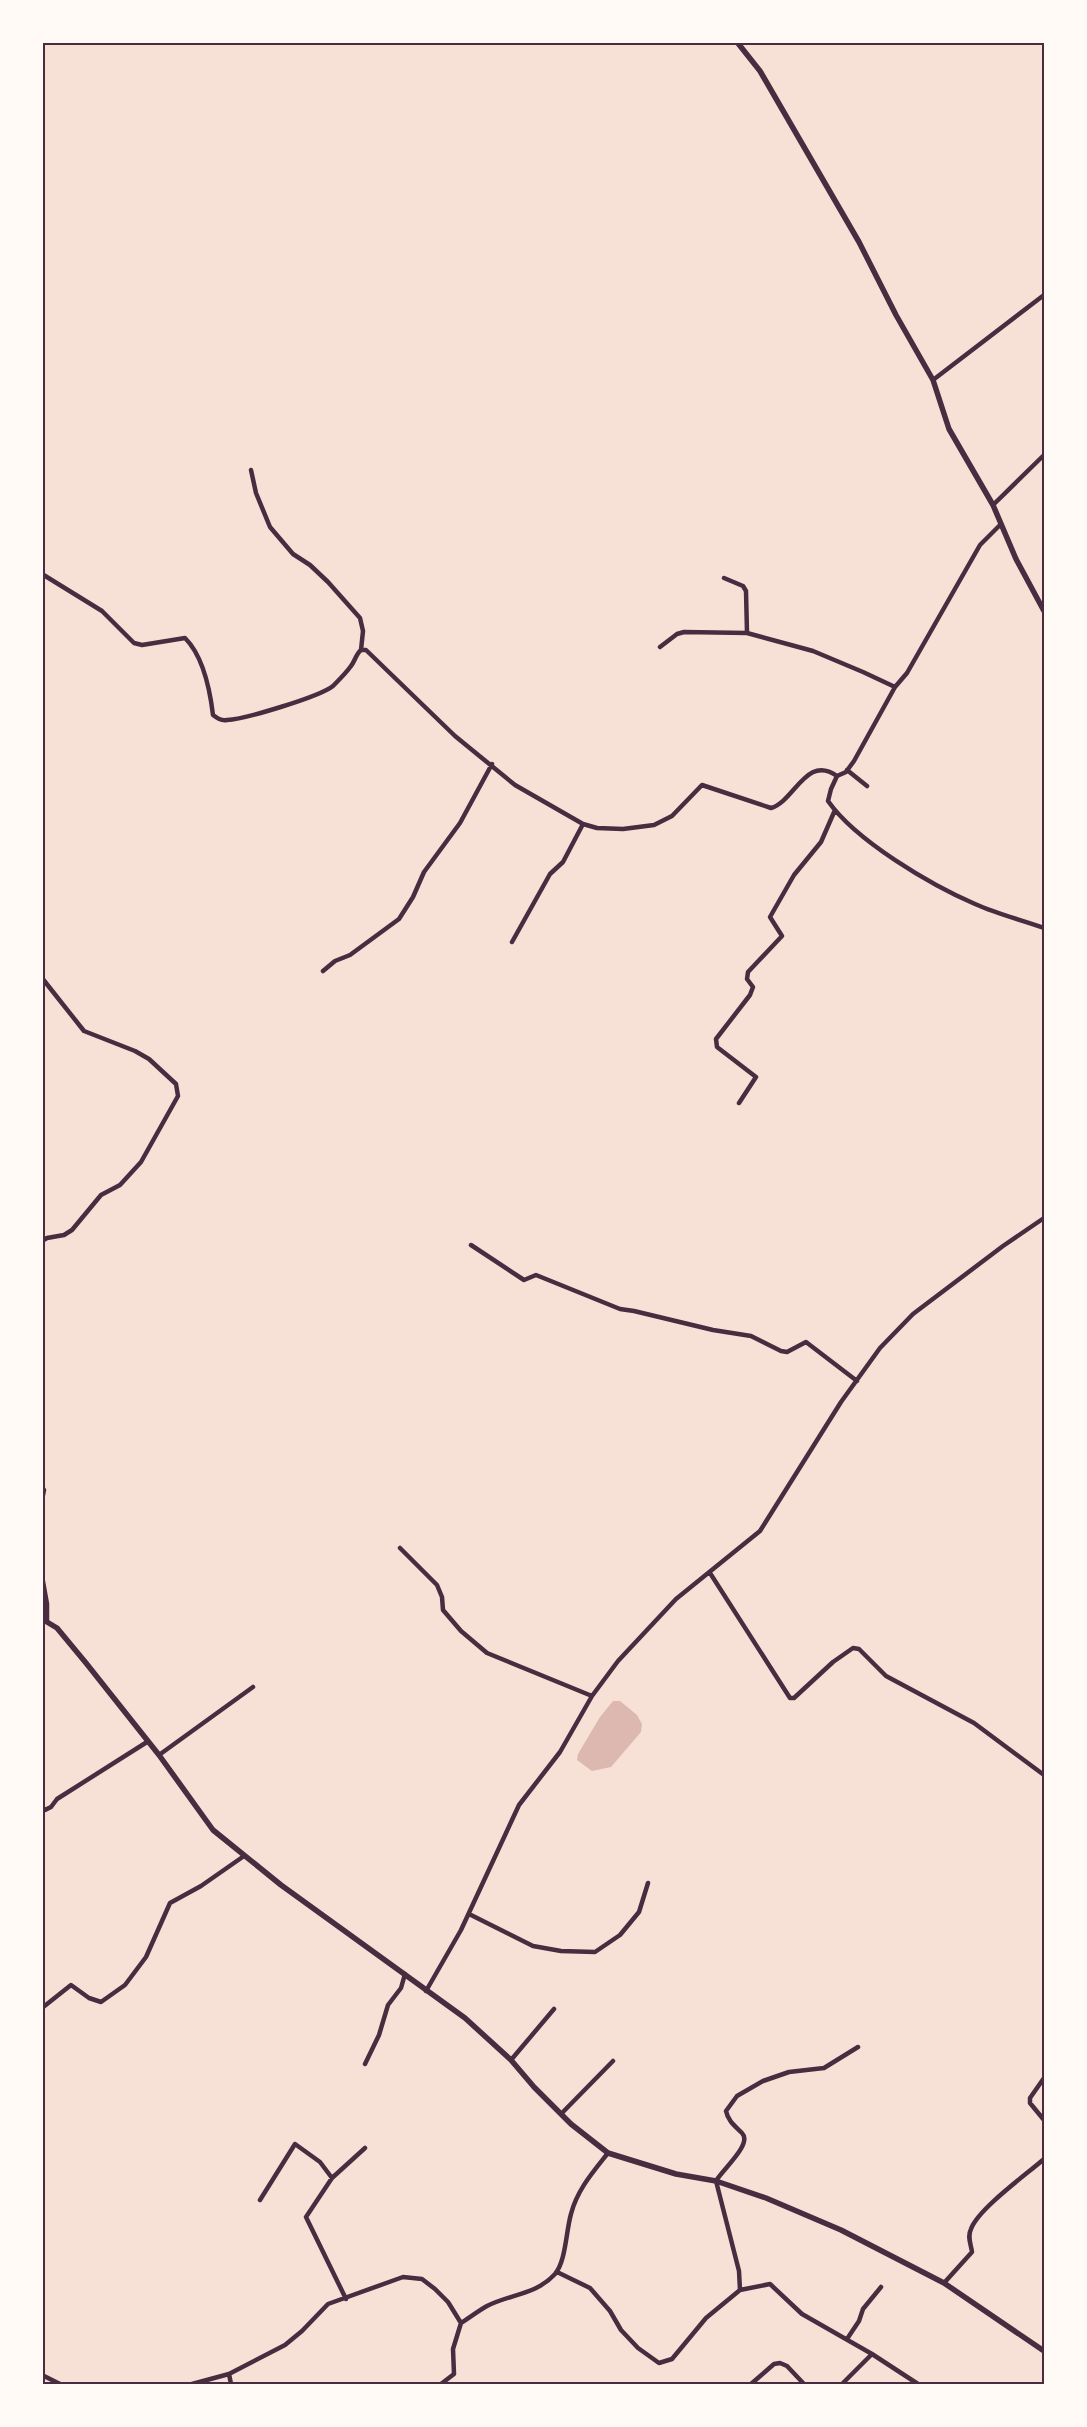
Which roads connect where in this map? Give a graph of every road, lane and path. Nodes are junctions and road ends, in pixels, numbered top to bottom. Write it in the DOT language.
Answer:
graph roads {
  1 [pos="737,42"];
  2 [pos="1044,294"];
  3 [pos="932,380"];
  4 [pos="1044,455"];
  5 [pos="251,470"];
  6 [pos="993,504"];
  7 [pos="1001,524"];
  8 [pos="42,574"];
  9 [pos="724,578"];
  10 [pos="1044,611"];
  11 [pos="747,633"];
  12 [pos="660,648"];
  13 [pos="361,650"];
  14 [pos="895,687"];
  15 [pos="492,764"];
  16 [pos="847,770"];
  17 [pos="838,776"];
  18 [pos="867,786"];
  19 [pos="835,810"];
  20 [pos="583,824"];
  21 [pos="1044,928"];
  22 [pos="512,942"];
  23 [pos="323,971"];
  24 [pos="42,978"];
  25 [pos="739,1103"];
  26 [pos="1044,1218"];
  27 [pos="42,1241"];
  28 [pos="471,1245"];
  29 [pos="857,1381"];
  30 [pos="42,1487"];
  31 [pos="42,1500"];
  32 [pos="400,1548"];
  33 [pos="710,1573"];
  34 [pos="42,1576"];
  35 [pos="45,1620"];
  36 [pos="253,1687"];
  37 [pos="592,1696"];
  38 [pos="147,1742"];
  39 [pos="159,1756"];
  40 [pos="1044,1774"];
  41 [pos="42,1807"];
  42 [pos="244,1856"];
  43 [pos="648,1883"];
  44 [pos="469,1914"];
  45 [pos="405,1974"];
  46 [pos="426,1991"];
  47 [pos="42,2008"];
  48 [pos="554,2009"];
  49 [pos="858,2047"];
  50 [pos="511,2060"];
  51 [pos="613,2061"];
  52 [pos="364,2064"];
  53 [pos="1044,2078"];
  54 [pos="561,2114"];
  55 [pos="1044,2120"];
  56 [pos="364,2148"];
  57 [pos="608,2152"];
  58 [pos="1044,2159"];
  59 [pos="332,2178"];
  60 [pos="716,2181"];
  61 [pos="260,2200"];
  62 [pos="556,2272"];
  63 [pos="944,2283"];
  64 [pos="881,2286"];
  65 [pos="740,2290"];
  66 [pos="346,2298"];
  67 [pos="461,2323"];
  68 [pos="847,2340"];
  69 [pos="1044,2351"];
  70 [pos="872,2354"];
  71 [pos="228,2374"];
  72 [pos="42,2375"];
  73 [pos="60,2384"];
  74 [pos="192,2384"];
  75 [pos="232,2384"];
  76 [pos="441,2384"];
  77 [pos="751,2384"];
  78 [pos="804,2384"];
  79 [pos="842,2384"];
  80 [pos="918,2384"];
  1 -- 3 [label="street"];
  2 -- 3 [label="street"];
  3 -- 6 [label="street"];
  4 -- 6 [label="street"];
  5 -- 13 [label="street"];
  6 -- 7 [label="street"];
  7 -- 10 [label="street"];
  7 -- 14 [label="street"];
  8 -- 13 [label="street"];
  9 -- 11 [label="street"];
  11 -- 12 [label="street"];
  11 -- 14 [label="street"];
  13 -- 15 [label="street"];
  14 -- 16 [label="street"];
  15 -- 20 [label="street"];
  15 -- 23 [label="street"];
  16 -- 17 [label="street"];
  16 -- 18 [label="street"];
  17 -- 19 [label="street"];
  17 -- 20 [label="street"];
  19 -- 21 [label="street"];
  19 -- 25 [label="street"];
  20 -- 22 [label="street"];
  24 -- 27 [label="street"];
  26 -- 29 [label="street"];
  28 -- 29 [label="street"];
  29 -- 33 [label="street"];
  30 -- 31 [label="street"];
  32 -- 37 [label="street"];
  33 -- 37 [label="street"];
  33 -- 40 [label="street"];
  34 -- 35 [label="street"];
  35 -- 38 [label="street"];
  36 -- 39 [label="street"];
  37 -- 44 [label="street"];
  38 -- 39 [label="street"];
  38 -- 41 [label="street"];
  39 -- 42 [label="street"];
  42 -- 45 [label="street"];
  42 -- 47 [label="street"];
  43 -- 44 [label="street"];
  44 -- 46 [label="street"];
  45 -- 46 [label="street"];
  45 -- 52 [label="street"];
  46 -- 50 [label="street"];
  48 -- 50 [label="street"];
  49 -- 60 [label="street"];
  50 -- 54 [label="street"];
  51 -- 54 [label="street"];
  53 -- 55 [label="street"];
  54 -- 57 [label="street"];
  56 -- 59 [label="street"];
  57 -- 60 [label="street"];
  57 -- 62 [label="street"];
  58 -- 63 [label="street"];
  59 -- 61 [label="street"];
  59 -- 66 [label="street"];
  60 -- 63 [label="street"];
  60 -- 65 [label="street"];
  62 -- 65 [label="street"];
  62 -- 67 [label="street"];
  63 -- 69 [label="street"];
  64 -- 68 [label="street"];
  65 -- 68 [label="street"];
  66 -- 67 [label="street"];
  66 -- 71 [label="street"];
  67 -- 76 [label="street"];
  68 -- 70 [label="street"];
  70 -- 79 [label="street"];
  70 -- 80 [label="street"];
  71 -- 74 [label="street"];
  71 -- 75 [label="street"];
  72 -- 73 [label="street"];
  77 -- 78 [label="street"];
}
